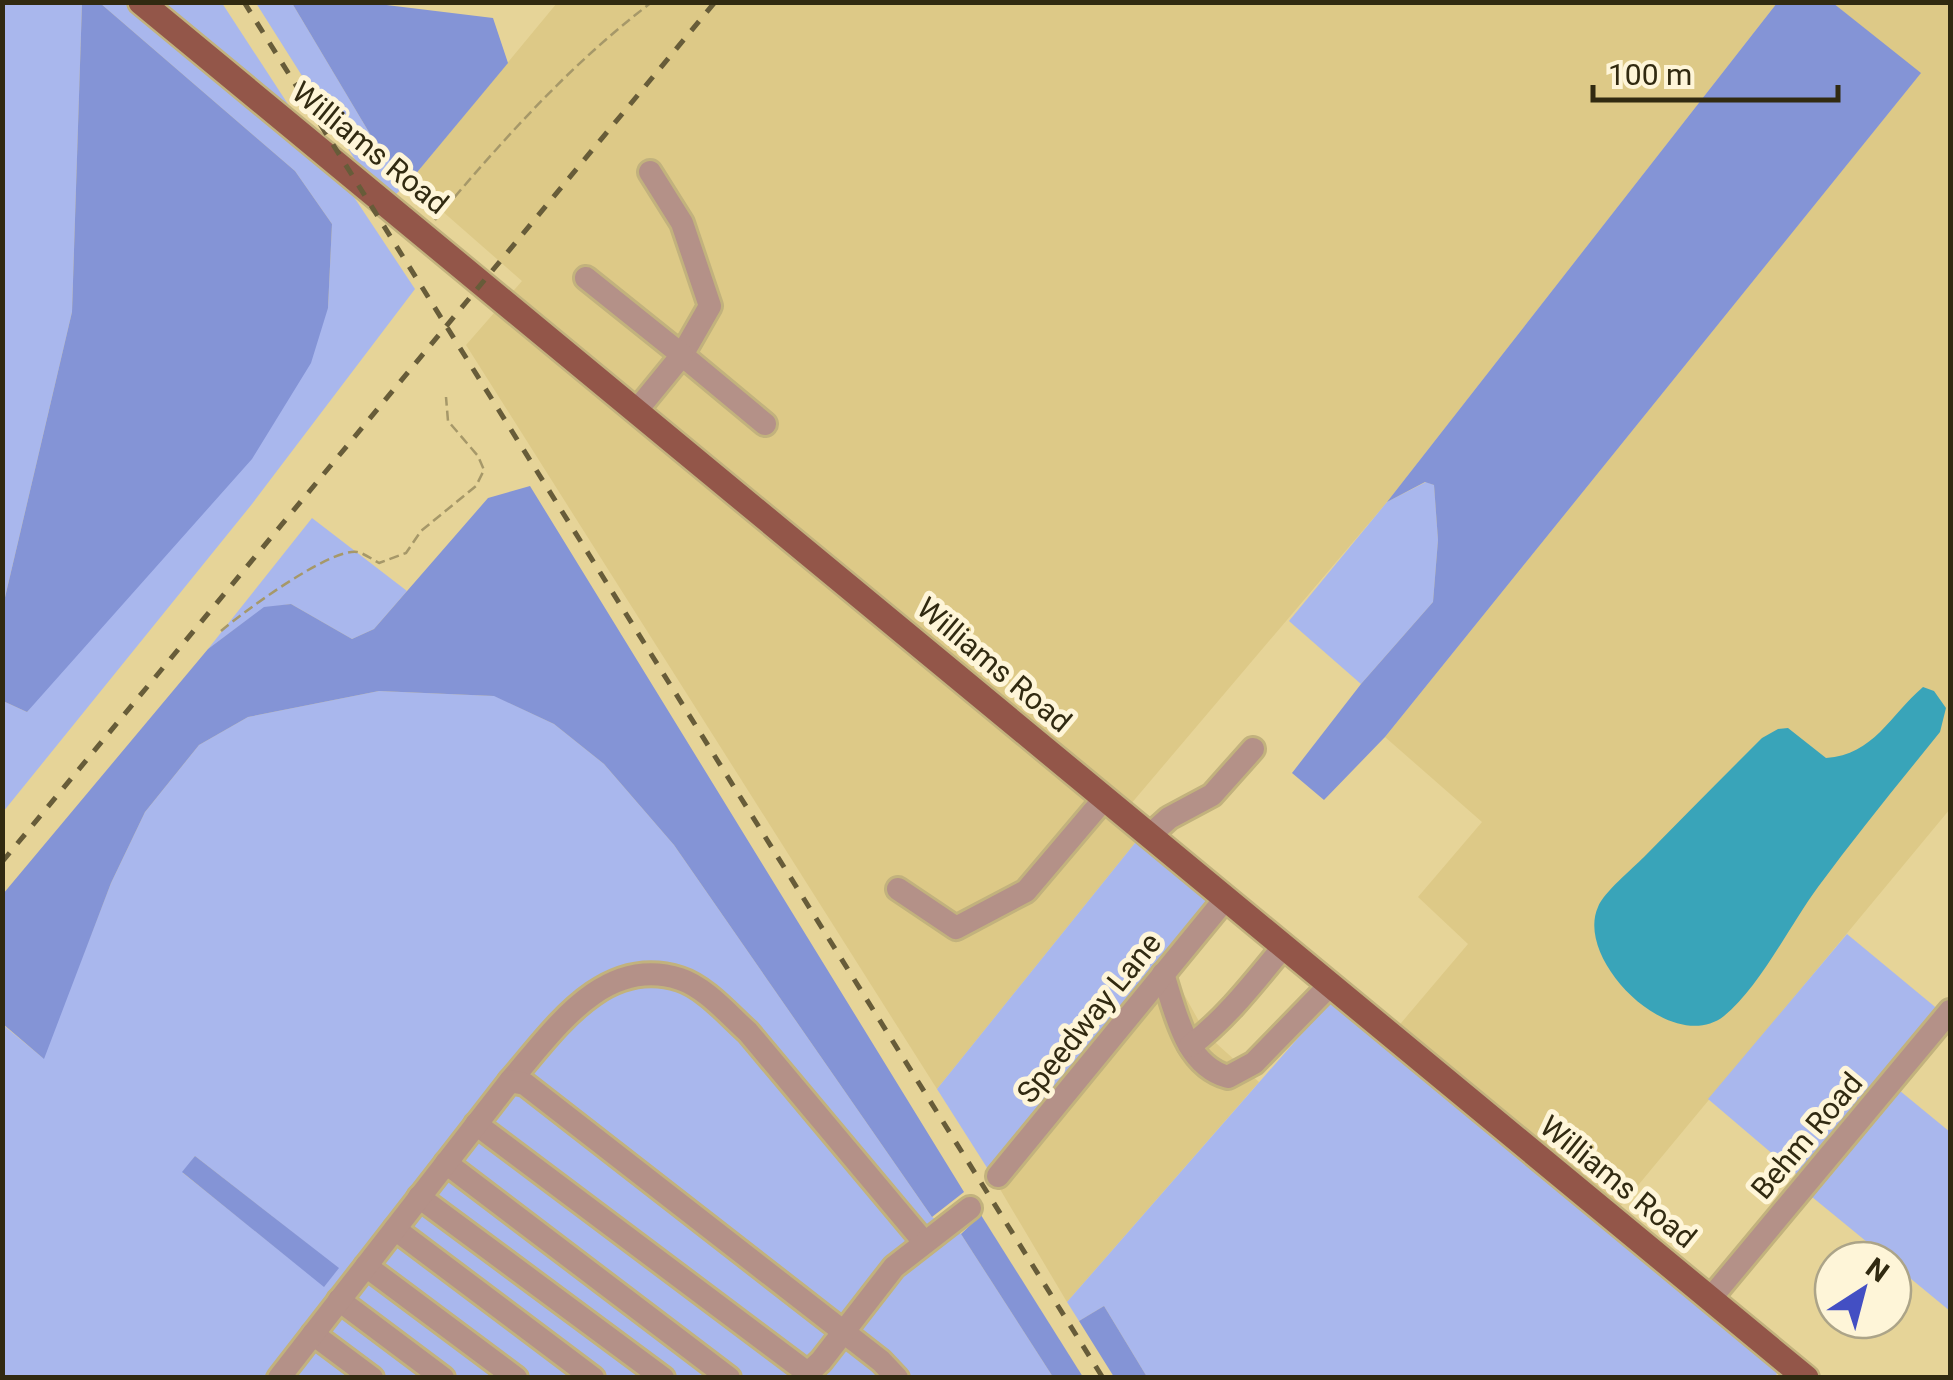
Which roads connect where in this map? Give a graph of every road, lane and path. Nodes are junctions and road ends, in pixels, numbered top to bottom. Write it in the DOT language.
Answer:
graph roads {
  1 [pos="141,2"];
  2 [pos="652,2"];
  3 [pos="650,172"];
  4 [pos="423,233"];
  5 [pos="586,278"];
  6 [pos="682,355"];
  7 [pos="446,397"];
  8 [pos="637,410"];
  9 [pos="764,424"];
  10 [pos="222,631"];
  11 [pos="1253,749"];
  12 [pos="1104,799"];
  13 [pos="1149,836"];
  14 [pos="898,889"];
  15 [pos="1226,898"];
  16 [pos="1284,946"];
  17 [pos="1164,974"];
  18 [pos="1330,985"];
  19 [pos="1950,1011"];
  20 [pos="1190,1046"];
  21 [pos="510,1081"];
  22 [pos="476,1124"];
  23 [pos="446,1163"];
  24 [pos="998,1176"];
  25 [pos="419,1197"];
  26 [pos="970,1208"];
  27 [pos="395,1229"];
  28 [pos="924,1242"];
  29 [pos="366,1266"];
  30 [pos="1710,1299"];
  31 [pos="339,1300"];
  32 [pos="844,1333"];
  33 [pos="312,1334"];
  34 [pos="288,1374"];
  35 [pos="806,1376"];
  36 [pos="1800,1376"];
  37 [pos="372,1378"];
  38 [pos="443,1378"];
  39 [pos="516,1378"];
  40 [pos="593,1378"];
  41 [pos="663,1378"];
  42 [pos="729,1378"];
  43 [pos="897,1378"];
  1 -- 4 [label="main road, Williams Road"];
  2 -- 4 [label="path"];
  3 -- 6 [label="street"];
  4 -- 8 [label="main road, Williams Road"];
  5 -- 6 [label="street"];
  6 -- 8 [label="street"];
  6 -- 9 [label="street"];
  7 -- 10 [label="path"];
  8 -- 12 [label="main road, Williams Road"];
  11 -- 13 [label="street"];
  12 -- 13 [label="main road, Williams Road"];
  12 -- 14 [label="street"];
  13 -- 15 [label="main road, Williams Road"];
  15 -- 16 [label="main road, Williams Road"];
  15 -- 17 [label="street, Speedway Lane"];
  16 -- 18 [label="main road, Williams Road"];
  16 -- 20 [label="street"];
  17 -- 20 [label="street"];
  17 -- 24 [label="street, Speedway Lane"];
  18 -- 20 [label="street"];
  18 -- 30 [label="main road, Williams Road"];
  19 -- 30 [label="street, Behm Road"];
  21 -- 22 [label="street"];
  21 -- 28 [label="street"];
  21 -- 32 [label="street"];
  22 -- 23 [label="street"];
  22 -- 35 [label="street"];
  23 -- 25 [label="street"];
  23 -- 42 [label="street"];
  25 -- 27 [label="street"];
  25 -- 41 [label="street"];
  26 -- 28 [label="street"];
  27 -- 29 [label="street"];
  27 -- 40 [label="street"];
  28 -- 32 [label="street"];
  29 -- 31 [label="street"];
  29 -- 39 [label="street"];
  30 -- 36 [label="main road, Williams Road"];
  31 -- 33 [label="street"];
  31 -- 38 [label="street"];
  32 -- 35 [label="street"];
  32 -- 43 [label="street"];
  33 -- 34 [label="street"];
  33 -- 37 [label="street"];
}
